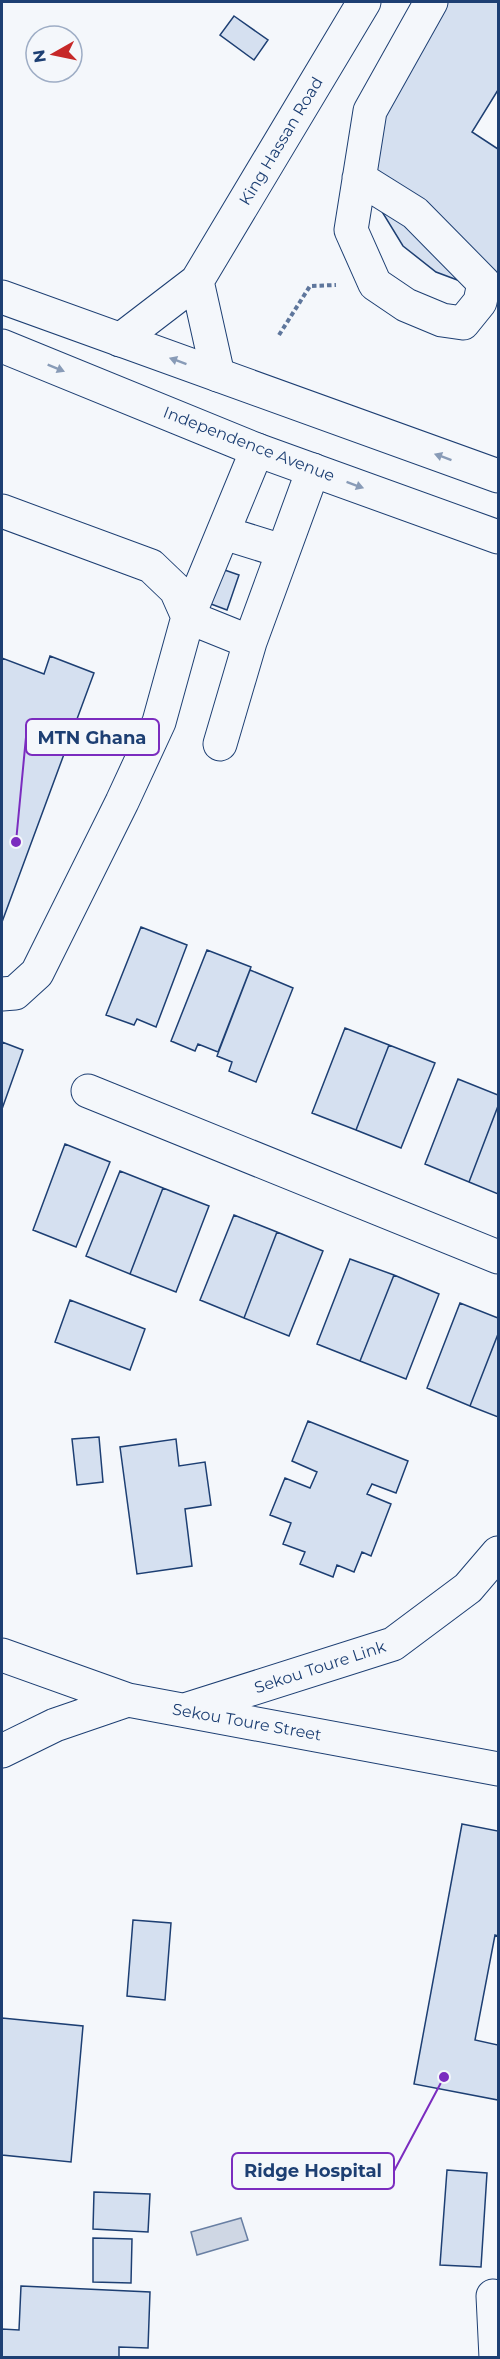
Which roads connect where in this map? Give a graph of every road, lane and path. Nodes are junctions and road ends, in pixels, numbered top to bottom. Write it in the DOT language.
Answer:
graph roads {
  1 [pos="364,2"];
  2 [pos="431,2"];
  3 [pos="359,178"];
  4 [pos="197,281"];
  5 [pos="2,297"];
  6 [pos="120,340"];
  7 [pos="2,346"];
  8 [pos="218,375"];
  9 [pos="257,450"];
  10 [pos="313,470"];
  11 [pos="498,476"];
  12 [pos="2,511"];
  13 [pos="224,533"];
  14 [pos="498,537"];
  15 [pos="282,551"];
  16 [pos="188,617"];
  17 [pos="250,642"];
  18 [pos="220,744"];
  19 [pos="2,994"];
  20 [pos="88,1091"];
  21 [pos="498,1257"];
  22 [pos="498,1553"];
  23 [pos="2,1655"];
  24 [pos="128,1700"];
  25 [pos="183,1711"];
  26 [pos="2,1751"];
  27 [pos="498,1768"];
  28 [pos="493,2296"];
  29 [pos="496,2358"];
  1 -- 4 [label="street, King Hassan Road"];
  2 -- 3 [label="street"];
  3 -- 3 [label="street"];
  4 -- 6 [label="street, King Hassan Road"];
  4 -- 8 [label="street"];
  5 -- 6 [label="street"];
  8 -- 6 [label="street, one-way"];
  7 -- 9 [label="street, Independence Avenue, one-way"];
  11 -- 8 [label="street, one-way"];
  9 -- 10 [label="street, Independence Avenue"];
  9 -- 13 [label="street"];
  10 -- 14 [label="street, Independence Avenue, one-way"];
  10 -- 15 [label="street"];
  12 -- 16 [label="street"];
  13 -- 15 [label="street"];
  13 -- 16 [label="street"];
  15 -- 17 [label="street"];
  16 -- 17 [label="street"];
  16 -- 19 [label="street"];
  17 -- 18 [label="street"];
  20 -- 21 [label="street"];
  22 -- 25 [label="street, Sekou Toure Link"];
  23 -- 24 [label="street, Sekou Toure Street"];
  24 -- 25 [label="street, Sekou Toure Street"];
  24 -- 26 [label="street"];
  25 -- 27 [label="street, Sekou Toure Street"];
  28 -- 29 [label="street"];
}
